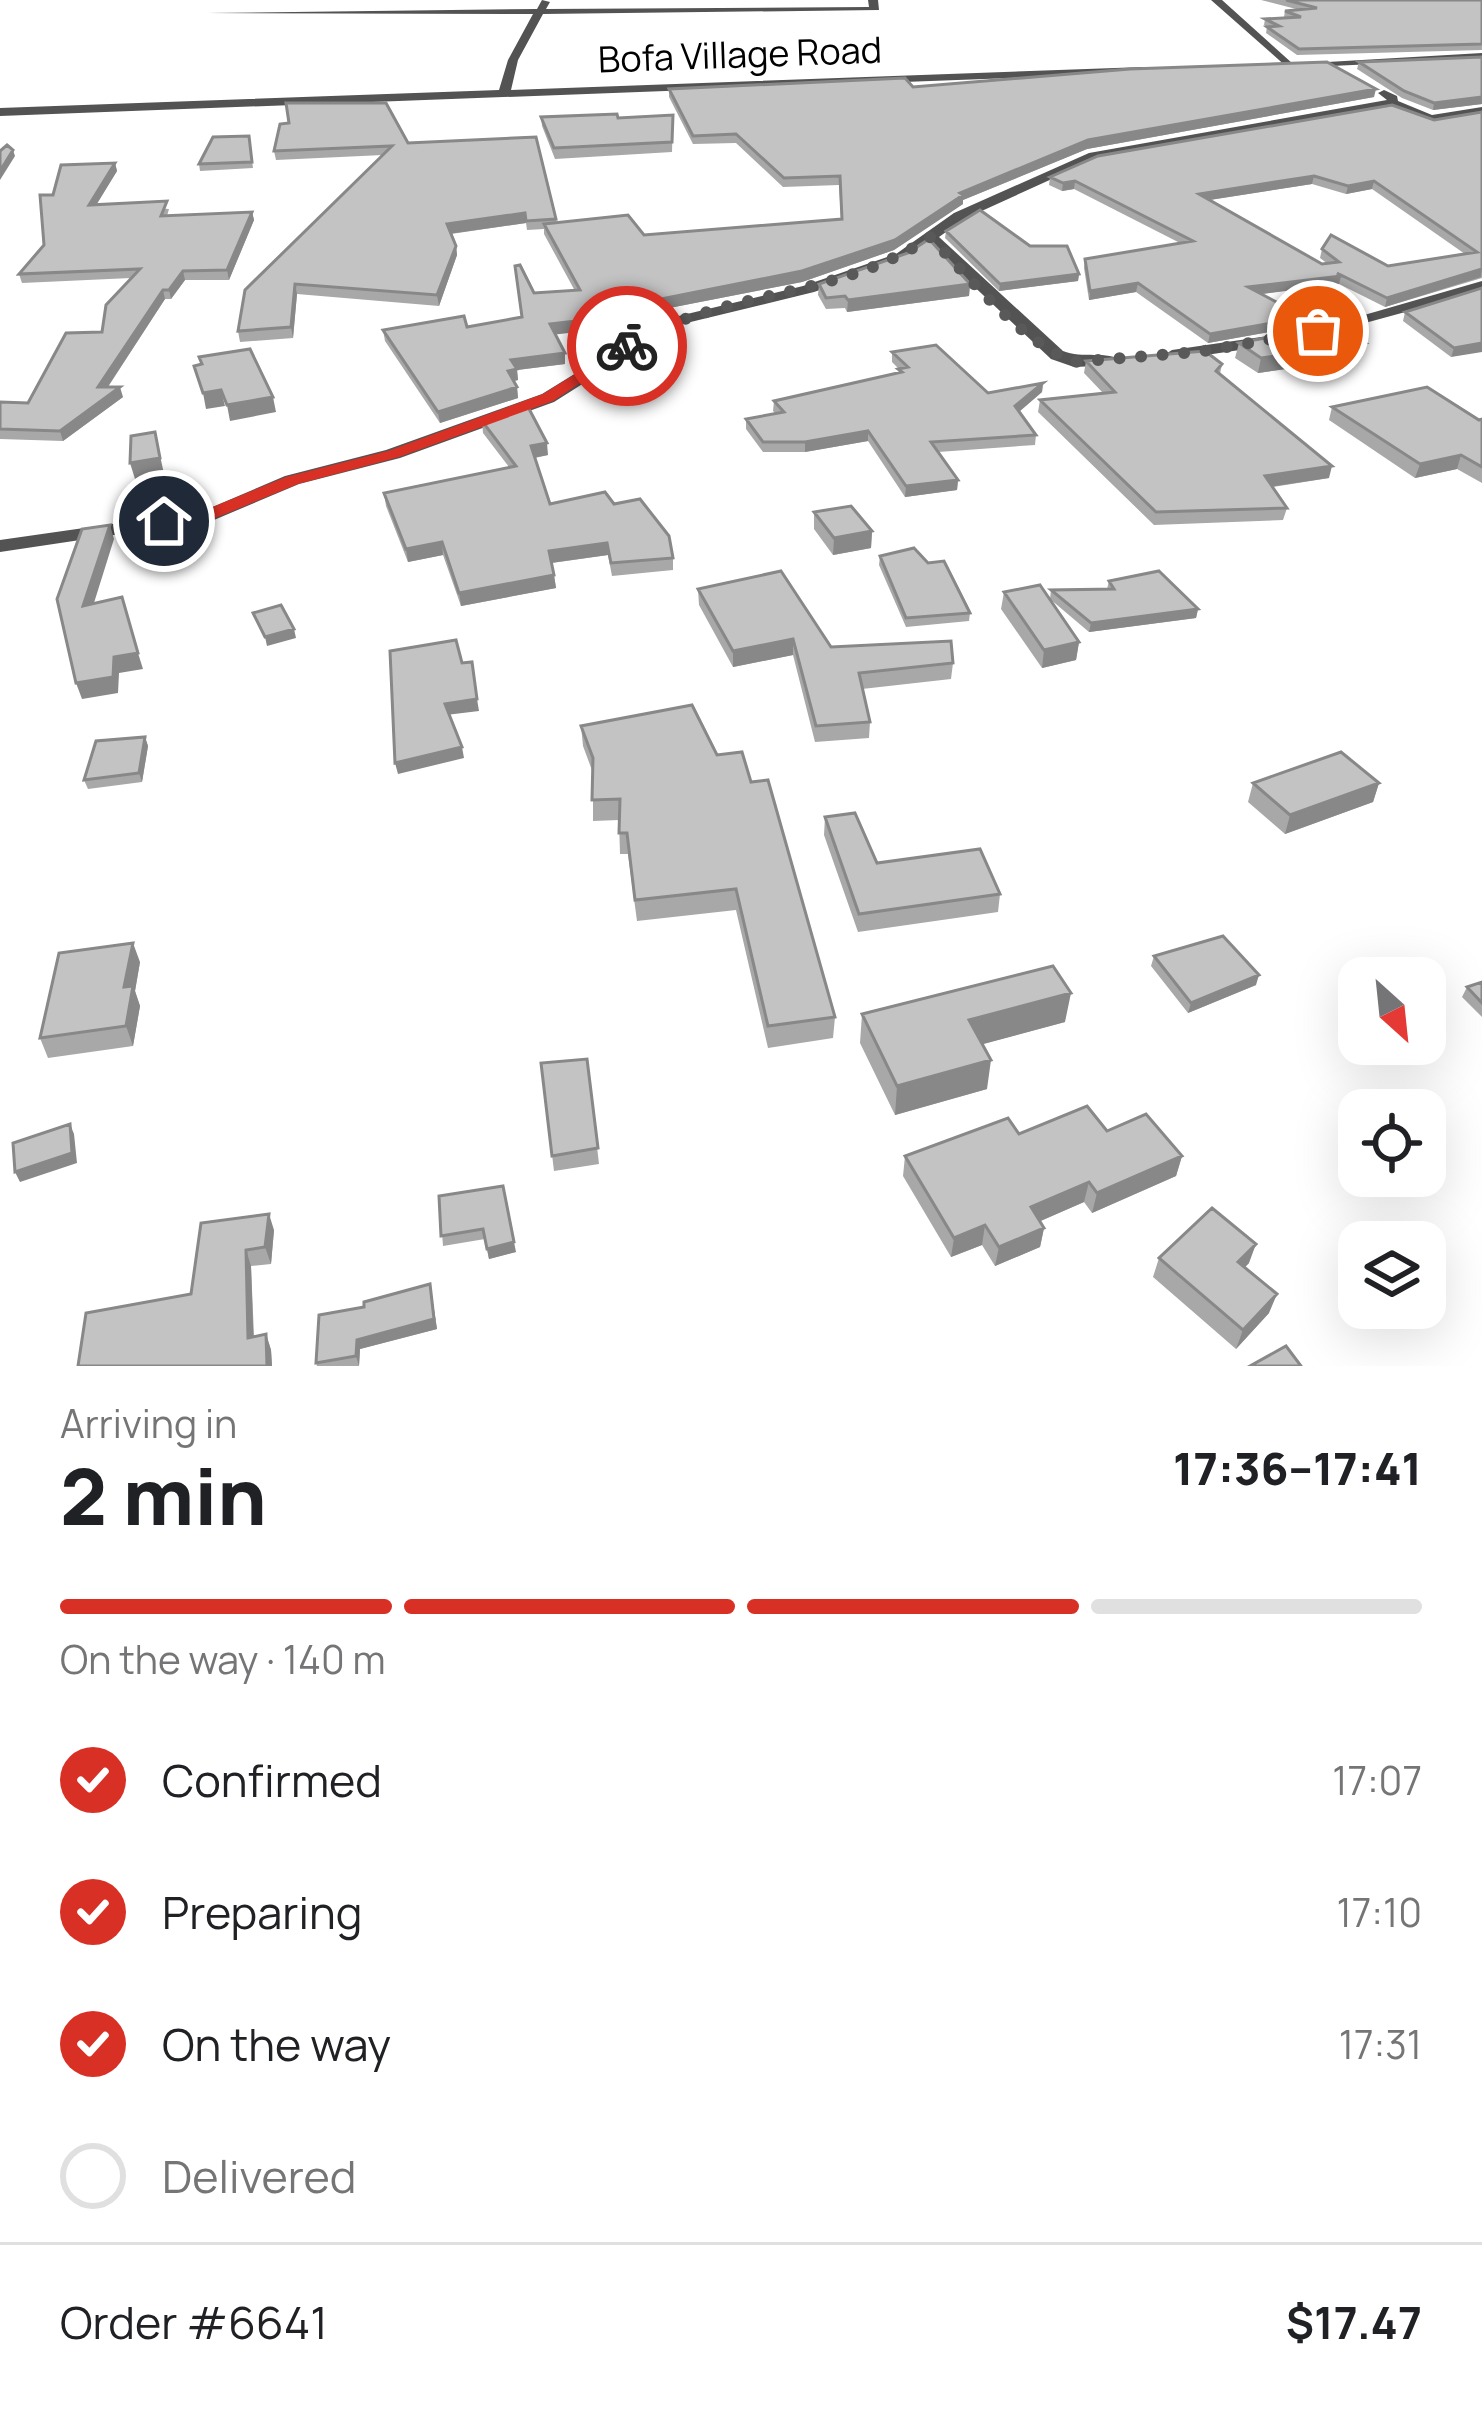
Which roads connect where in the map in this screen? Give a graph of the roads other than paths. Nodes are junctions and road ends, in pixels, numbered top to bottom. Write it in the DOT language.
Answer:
graph roads {
  1 [pos="546,0"];
  2 [pos="873,0"];
  3 [pos="1216,0"];
  4 [pos="212,13"];
  5 [pos="538,13"];
  6 [pos="1482,59"];
  7 [pos="1330,63"];
  8 [pos="1266,65"];
  9 [pos="1288,65"];
  10 [pos="1160,69"];
  11 [pos="504,93"];
  12 [pos="1392,103"];
  13 [pos="1482,111"];
  14 [pos="0,112"];
  15 [pos="930,237"];
  16 [pos="1482,286"];
  17 [pos="1159,356"];
  18 [pos="1140,358"];
  19 [pos="0,546"];
  1 -- 5 [label="street"];
  2 -- 5 [label="street"];
  3 -- 9 [label="street"];
  4 -- 5 [label="street"];
  5 -- 11 [label="street"];
  6 -- 7 [label="street"];
  7 -- 9 [label="street"];
  7 -- 12 [label="street"];
  8 -- 9 [label="street"];
  10 -- 11 [label="street, Bofa Village Road"];
  11 -- 14 [label="street, Bofa Village Road"];
  12 -- 13 [label="street"];
  12 -- 15 [label="street"];
  15 -- 18 [label="street"];
  15 -- 19 [label="street"];
  16 -- 17 [label="street"];
}
